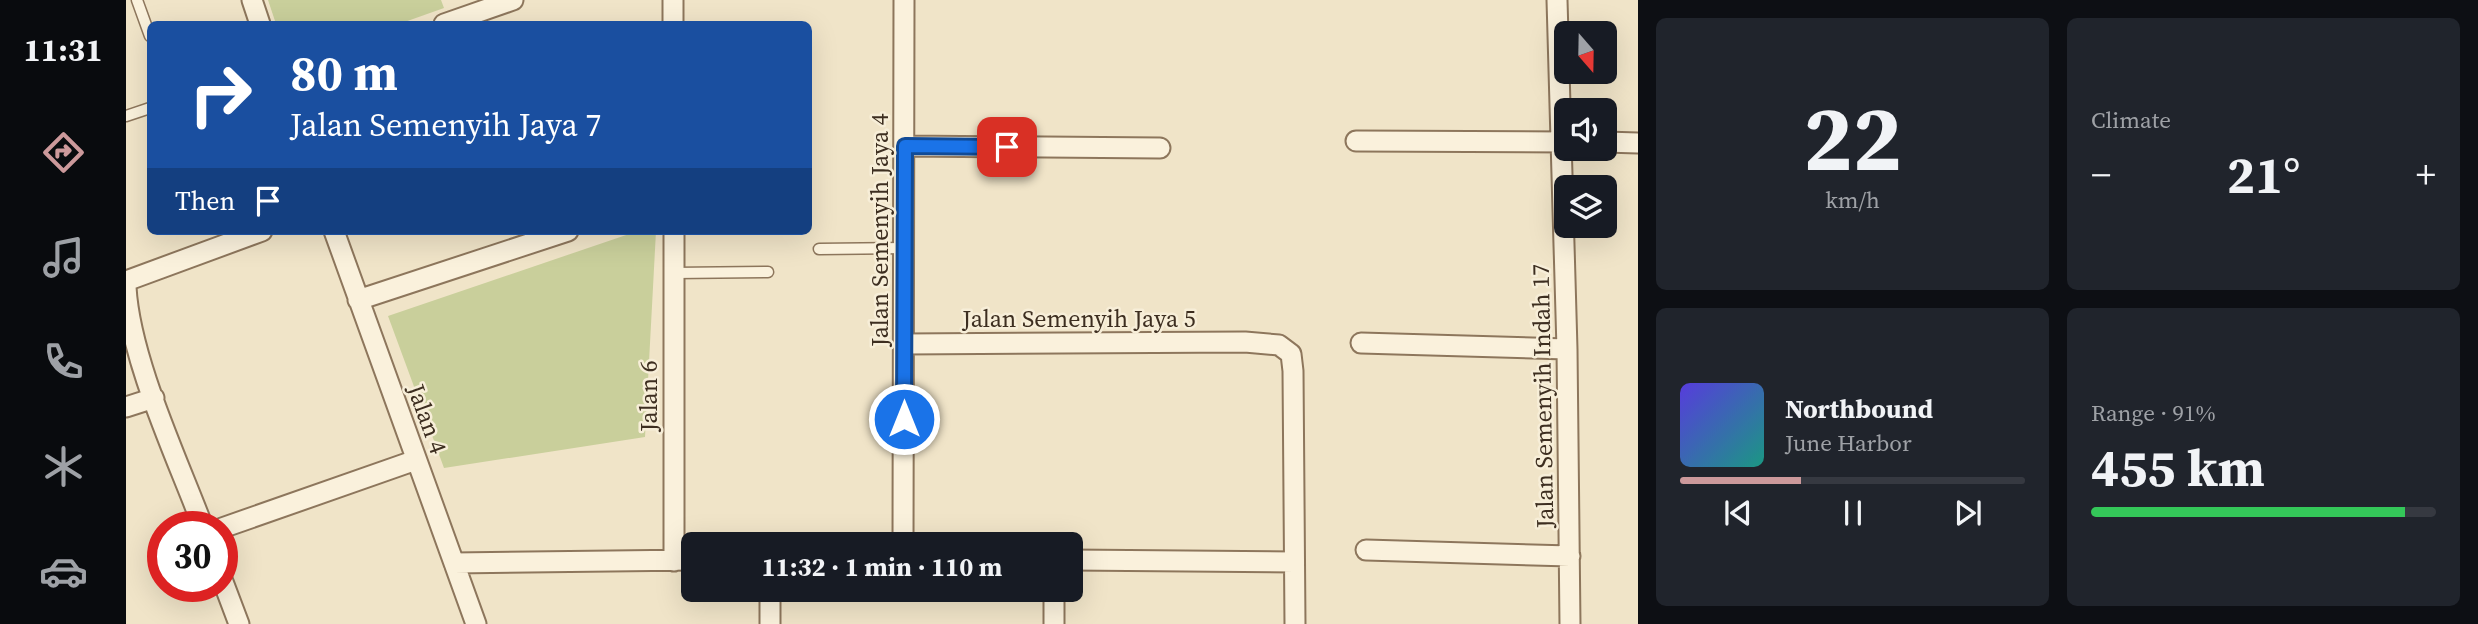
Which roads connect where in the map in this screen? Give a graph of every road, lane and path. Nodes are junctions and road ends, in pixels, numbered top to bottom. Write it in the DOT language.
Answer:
graph roads {
  1 [pos="137,0"];
  2 [pos="252,0"];
  3 [pos="513,0"];
  4 [pos="673,0"];
  5 [pos="904,0"];
  6 [pos="1557,0"];
  7 [pos="453,14"];
  8 [pos="259,21"];
  9 [pos="673,21"];
  10 [pos="147,28"];
  11 [pos="1562,98"];
  12 [pos="147,109"];
  13 [pos="126,116"];
  14 [pos="1356,141"];
  15 [pos="1554,142"];
  16 [pos="1617,142"];
  17 [pos="1638,143"];
  18 [pos="905,146"];
  19 [pos="1160,148"];
  20 [pos="1564,161"];
  21 [pos="251,235"];
  22 [pos="335,235"];
  23 [pos="556,235"];
  24 [pos="674,235"];
  25 [pos="905,248"];
  26 [pos="819,249"];
  27 [pos="768,272"];
  28 [pos="674,273"];
  29 [pos="126,281"];
  30 [pos="126,287"];
  31 [pos="358,300"];
  32 [pos="1362,343"];
  33 [pos="904,344"];
  34 [pos="1567,349"];
  35 [pos="154,398"];
  36 [pos="126,407"];
  37 [pos="416,460"];
  38 [pos="196,511"];
  39 [pos="238,522"];
  40 [pos="682,532"];
  41 [pos="903,532"];
  42 [pos="1366,550"];
  43 [pos="1570,556"];
  44 [pos="1083,560"];
  45 [pos="681,561"];
  46 [pos="1294,562"];
  47 [pos="454,563"];
  48 [pos="231,602"];
  49 [pos="770,602"];
  50 [pos="1054,602"];
  51 [pos="239,624"];
  52 [pos="476,624"];
  53 [pos="770,624"];
  54 [pos="1054,624"];
  55 [pos="1295,624"];
  56 [pos="1570,624"];
  1 -- 10 [label="lane"];
  2 -- 8 [label="street"];
  3 -- 7 [label="street"];
  4 -- 9 [label="street"];
  5 -- 18 [label="street, Jalan Semenyih Jaya 4"];
  6 -- 11 [label="street, Jalan Semenyih Indah 17"];
  12 -- 13 [label="lane"];
  14 -- 15 [label="street"];
  16 -- 17 [label="street"];
  18 -- 19 [label="street"];
  18 -- 25 [label="street, Jalan Semenyih Jaya 4"];
  20 -- 34 [label="street, Jalan Semenyih Indah 17"];
  21 -- 29 [label="street"];
  22 -- 31 [label="street, Jalan 4"];
  23 -- 31 [label="street"];
  24 -- 28 [label="street, Jalan 6"];
  25 -- 26 [label="lane"];
  25 -- 33 [label="street, Jalan Semenyih Jaya 4"];
  27 -- 28 [label="lane"];
  28 -- 40 [label="street, Jalan 6"];
  30 -- 35 [label="street"];
  31 -- 37 [label="street, Jalan 4"];
  32 -- 34 [label="street"];
  33 -- 41 [label="street, Jalan Semenyih Jaya 4"];
  33 -- 46 [label="street, Jalan Semenyih Jaya 5"];
  34 -- 43 [label="street, Jalan Semenyih Indah 17"];
  35 -- 36 [label="street"];
  35 -- 38 [label="street"];
  37 -- 39 [label="street"];
  37 -- 47 [label="street, Jalan 4"];
  42 -- 43 [label="street"];
  43 -- 56 [label="street, Jalan Semenyih Indah 17"];
  44 -- 46 [label="street"];
  45 -- 47 [label="street"];
  46 -- 55 [label="street"];
  47 -- 52 [label="street, Jalan 4"];
  48 -- 51 [label="street"];
  49 -- 53 [label="street"];
  50 -- 54 [label="street"];
}
